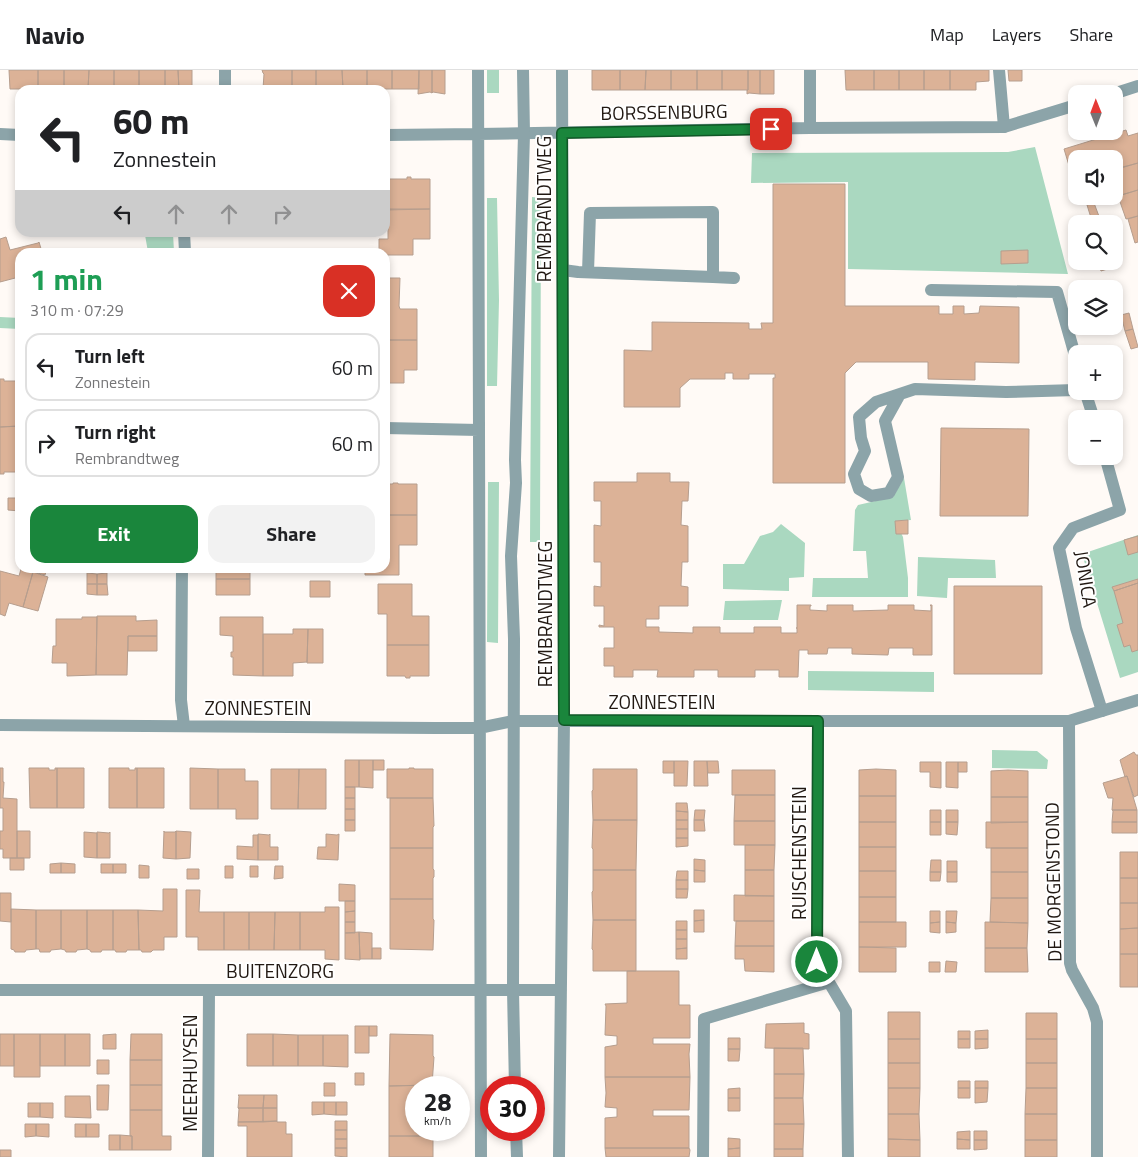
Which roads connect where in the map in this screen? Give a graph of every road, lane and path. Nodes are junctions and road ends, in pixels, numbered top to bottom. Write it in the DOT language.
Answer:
graph roads {
  1 [pos="225,70"];
  2 [pos="478,70"];
  3 [pos="523,70"];
  4 [pos="562,70"];
  5 [pos="810,70"];
  6 [pos="999,70"];
  7 [pos="225,85"];
  8 [pos="1138,86"];
  9 [pos="1123,91"];
  10 [pos="1068,107"];
  11 [pos="1004,127"];
  12 [pos="810,128"];
  13 [pos="562,133"];
  14 [pos="0,134"];
  15 [pos="478,134"];
  16 [pos="524,134"];
  17 [pos="15,135"];
  18 [pos="390,135"];
  19 [pos="563,270"];
  20 [pos="588,272"];
  21 [pos="713,277"];
  22 [pos="734,278"];
  23 [pos="931,290"];
  24 [pos="1072,345"];
  25 [pos="1068,390"];
  26 [pos="900,394"];
  27 [pos="390,428"];
  28 [pos="479,430"];
  29 [pos="1108,465"];
  30 [pos="182,573"];
  31 [pos="1138,700"];
  32 [pos="1102,711"];
  33 [pos="564,720"];
  34 [pos="513,721"];
  35 [pos="818,721"];
  36 [pos="1070,721"];
  37 [pos="0,725"];
  38 [pos="184,726"];
  39 [pos="480,728"];
  40 [pos="829,982"];
  41 [pos="0,990"];
  42 [pos="209,990"];
  43 [pos="481,990"];
  44 [pos="513,990"];
  45 [pos="561,990"];
  46 [pos="515,1076"];
  47 [pos="516,1141"];
  48 [pos="208,1157"];
  49 [pos="481,1157"];
  50 [pos="517,1157"];
  51 [pos="559,1157"];
  52 [pos="703,1157"];
  53 [pos="848,1157"];
  54 [pos="1098,1157"];
  1 -- 7 [label="street"];
  2 -- 15 [label="street"];
  3 -- 16 [label="street, REMBRANDTWEG"];
  4 -- 13 [label="street, REMBRANDTWEG"];
  5 -- 12 [label="street"];
  6 -- 11 [label="street"];
  8 -- 9 [label="street"];
  10 -- 11 [label="street, BORSSENBURG"];
  11 -- 12 [label="street, BORSSENBURG"];
  12 -- 13 [label="street, BORSSENBURG"];
  13 -- 16 [label="street, BORSSENBURG"];
  13 -- 19 [label="street, REMBRANDTWEG"];
  14 -- 17 [label="street"];
  15 -- 16 [label="street, BORSSENBURG"];
  15 -- 18 [label="street, BORSSENBURG"];
  15 -- 28 [label="street"];
  16 -- 34 [label="street, REMBRANDTWEG"];
  19 -- 20 [label="street"];
  19 -- 33 [label="street, REMBRANDTWEG"];
  20 -- 21 [label="street"];
  20 -- 21 [label="street"];
  21 -- 22 [label="street"];
  23 -- 24 [label="street"];
  25 -- 26 [label="street"];
  26 -- 26 [label="street"];
  27 -- 28 [label="street"];
  28 -- 39 [label="street"];
  29 -- 32 [label="street, JONICA"];
  30 -- 38 [label="street, ZONNESTEIN"];
  31 -- 32 [label="street, ZONNESTEIN"];
  32 -- 36 [label="street, ZONNESTEIN"];
  33 -- 34 [label="street, ZONNESTEIN"];
  33 -- 35 [label="street, ZONNESTEIN"];
  33 -- 45 [label="street, REMBRANDTWEG"];
  34 -- 39 [label="street, ZONNESTEIN"];
  34 -- 44 [label="street, REMBRANDTWEG"];
  35 -- 36 [label="street, ZONNESTEIN"];
  35 -- 40 [label="street, RUISCHENSTEIN"];
  36 -- 54 [label="street, DE MORGENSTOND"];
  37 -- 38 [label="street, ZONNESTEIN"];
  38 -- 39 [label="street, ZONNESTEIN"];
  39 -- 43 [label="street"];
  40 -- 52 [label="street"];
  40 -- 53 [label="street, RUISCHENSTEIN"];
  41 -- 42 [label="street, BUITENZORG"];
  42 -- 43 [label="street, BUITENZORG"];
  42 -- 48 [label="street, MEERHUYSEN"];
  43 -- 44 [label="street, BUITENZORG"];
  43 -- 49 [label="street"];
  44 -- 45 [label="street, BUITENZORG"];
  44 -- 46 [label="street, REMBRANDTWEG"];
  45 -- 51 [label="street, REMBRANDTWEG"];
  47 -- 50 [label="street"];
}
